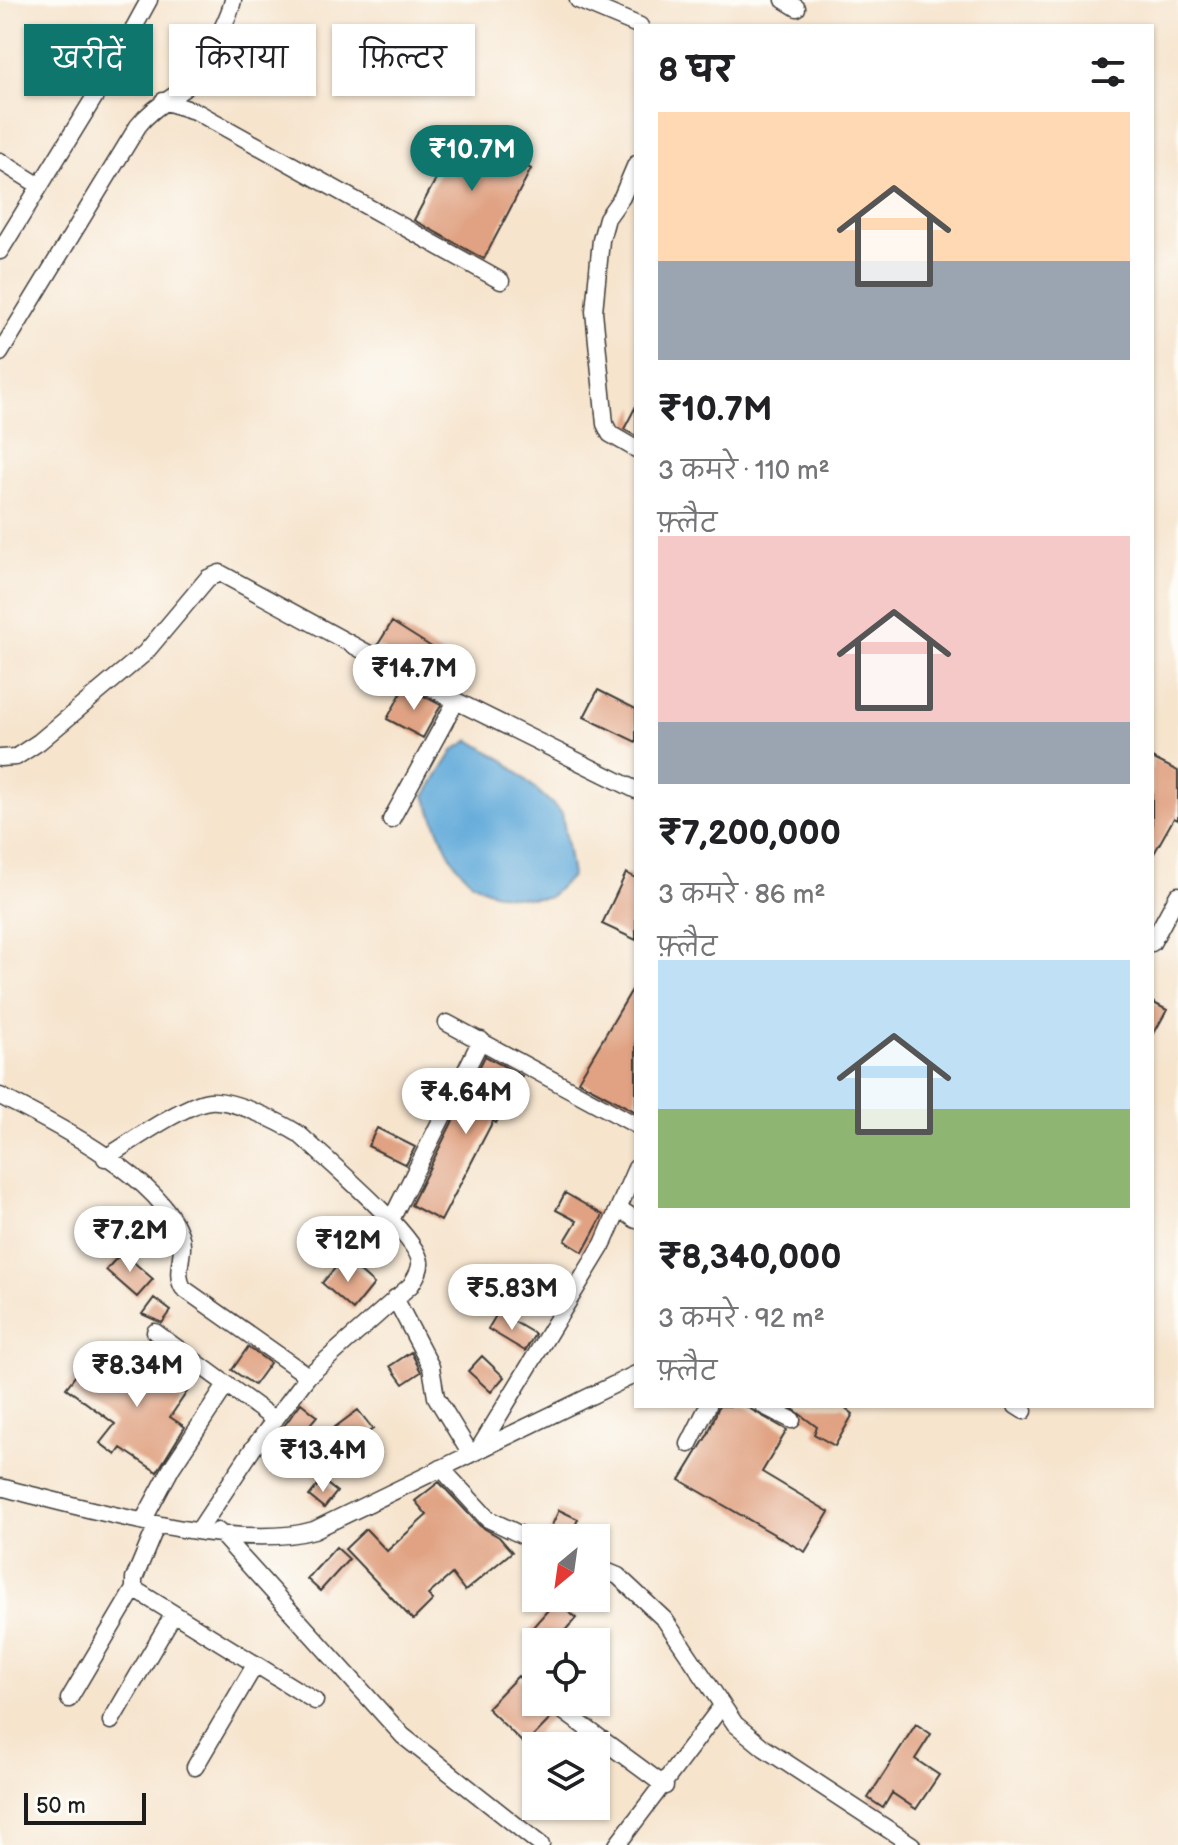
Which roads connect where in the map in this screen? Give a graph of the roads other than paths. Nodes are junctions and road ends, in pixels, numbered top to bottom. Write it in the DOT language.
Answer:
graph roads {
  1 [pos="149,0"];
  2 [pos="233,0"];
  3 [pos="578,0"];
  4 [pos="635,24"];
  5 [pos="163,101"];
  6 [pos="0,161"];
  7 [pos="634,169"];
  8 [pos="40,186"];
  9 [pos="0,251"];
  10 [pos="501,281"];
  11 [pos="0,353"];
  12 [pos="634,448"];
  13 [pos="456,701"];
  14 [pos="0,758"];
  15 [pos="634,789"];
  16 [pos="391,820"];
  17 [pos="1176,904"];
  18 [pos="1154,940"];
  19 [pos="447,1023"];
  20 [pos="481,1040"];
  21 [pos="0,1096"];
  22 [pos="634,1124"];
  23 [pos="105,1158"];
  24 [pos="634,1173"];
  25 [pos="619,1208"];
  26 [pos="634,1219"];
  27 [pos="391,1220"];
  28 [pos="395,1298"];
  29 [pos="155,1332"];
  30 [pos="634,1375"];
  31 [pos="308,1376"];
  32 [pos="227,1384"];
  33 [pos="707,1408"];
  34 [pos="768,1408"];
  35 [pos="275,1420"];
  36 [pos="792,1420"];
  37 [pos="689,1444"];
  38 [pos="475,1451"];
  39 [pos="441,1468"];
  40 [pos="0,1487"];
  41 [pos="150,1523"];
  42 [pos="199,1530"];
  43 [pos="218,1531"];
  44 [pos="522,1535"];
  45 [pos="610,1573"];
  46 [pos="134,1589"];
  47 [pos="173,1615"];
  48 [pos="255,1665"];
  49 [pos="69,1699"];
  50 [pos="315,1701"];
  51 [pos="721,1707"];
  52 [pos="570,1716"];
  53 [pos="111,1721"];
  54 [pos="195,1767"];
  55 [pos="665,1786"];
  56 [pos="541,1845"];
  57 [pos="617,1845"];
  58 [pos="912,1845"];
  1 -- 8 [label="street"];
  2 -- 5 [label="street"];
  3 -- 4 [label="street"];
  5 -- 10 [label="street"];
  5 -- 11 [label="street"];
  6 -- 8 [label="street"];
  7 -- 12 [label="street"];
  8 -- 9 [label="street"];
  13 -- 14 [label="street"];
  13 -- 15 [label="street"];
  13 -- 16 [label="street"];
  17 -- 18 [label="street"];
  19 -- 20 [label="street"];
  20 -- 22 [label="street"];
  20 -- 27 [label="street"];
  21 -- 23 [label="street"];
  23 -- 27 [label="street"];
  23 -- 31 [label="street"];
  24 -- 25 [label="street"];
  25 -- 26 [label="street"];
  25 -- 38 [label="street"];
  27 -- 28 [label="street"];
  28 -- 31 [label="street"];
  28 -- 38 [label="street"];
  29 -- 32 [label="street"];
  30 -- 38 [label="street"];
  31 -- 35 [label="street"];
  32 -- 35 [label="street"];
  32 -- 41 [label="street"];
  33 -- 37 [label="street"];
  34 -- 36 [label="street"];
  35 -- 42 [label="street"];
  38 -- 39 [label="street"];
  39 -- 43 [label="street"];
  39 -- 44 [label="street"];
  40 -- 41 [label="street"];
  41 -- 42 [label="street"];
  41 -- 46 [label="street"];
  42 -- 43 [label="street"];
  43 -- 56 [label="street"];
  45 -- 51 [label="street"];
  46 -- 47 [label="street"];
  46 -- 49 [label="street"];
  47 -- 48 [label="street"];
  47 -- 53 [label="street"];
  48 -- 50 [label="street"];
  48 -- 54 [label="street"];
  51 -- 55 [label="street"];
  51 -- 58 [label="street"];
  52 -- 55 [label="street"];
  55 -- 57 [label="street"];
}
